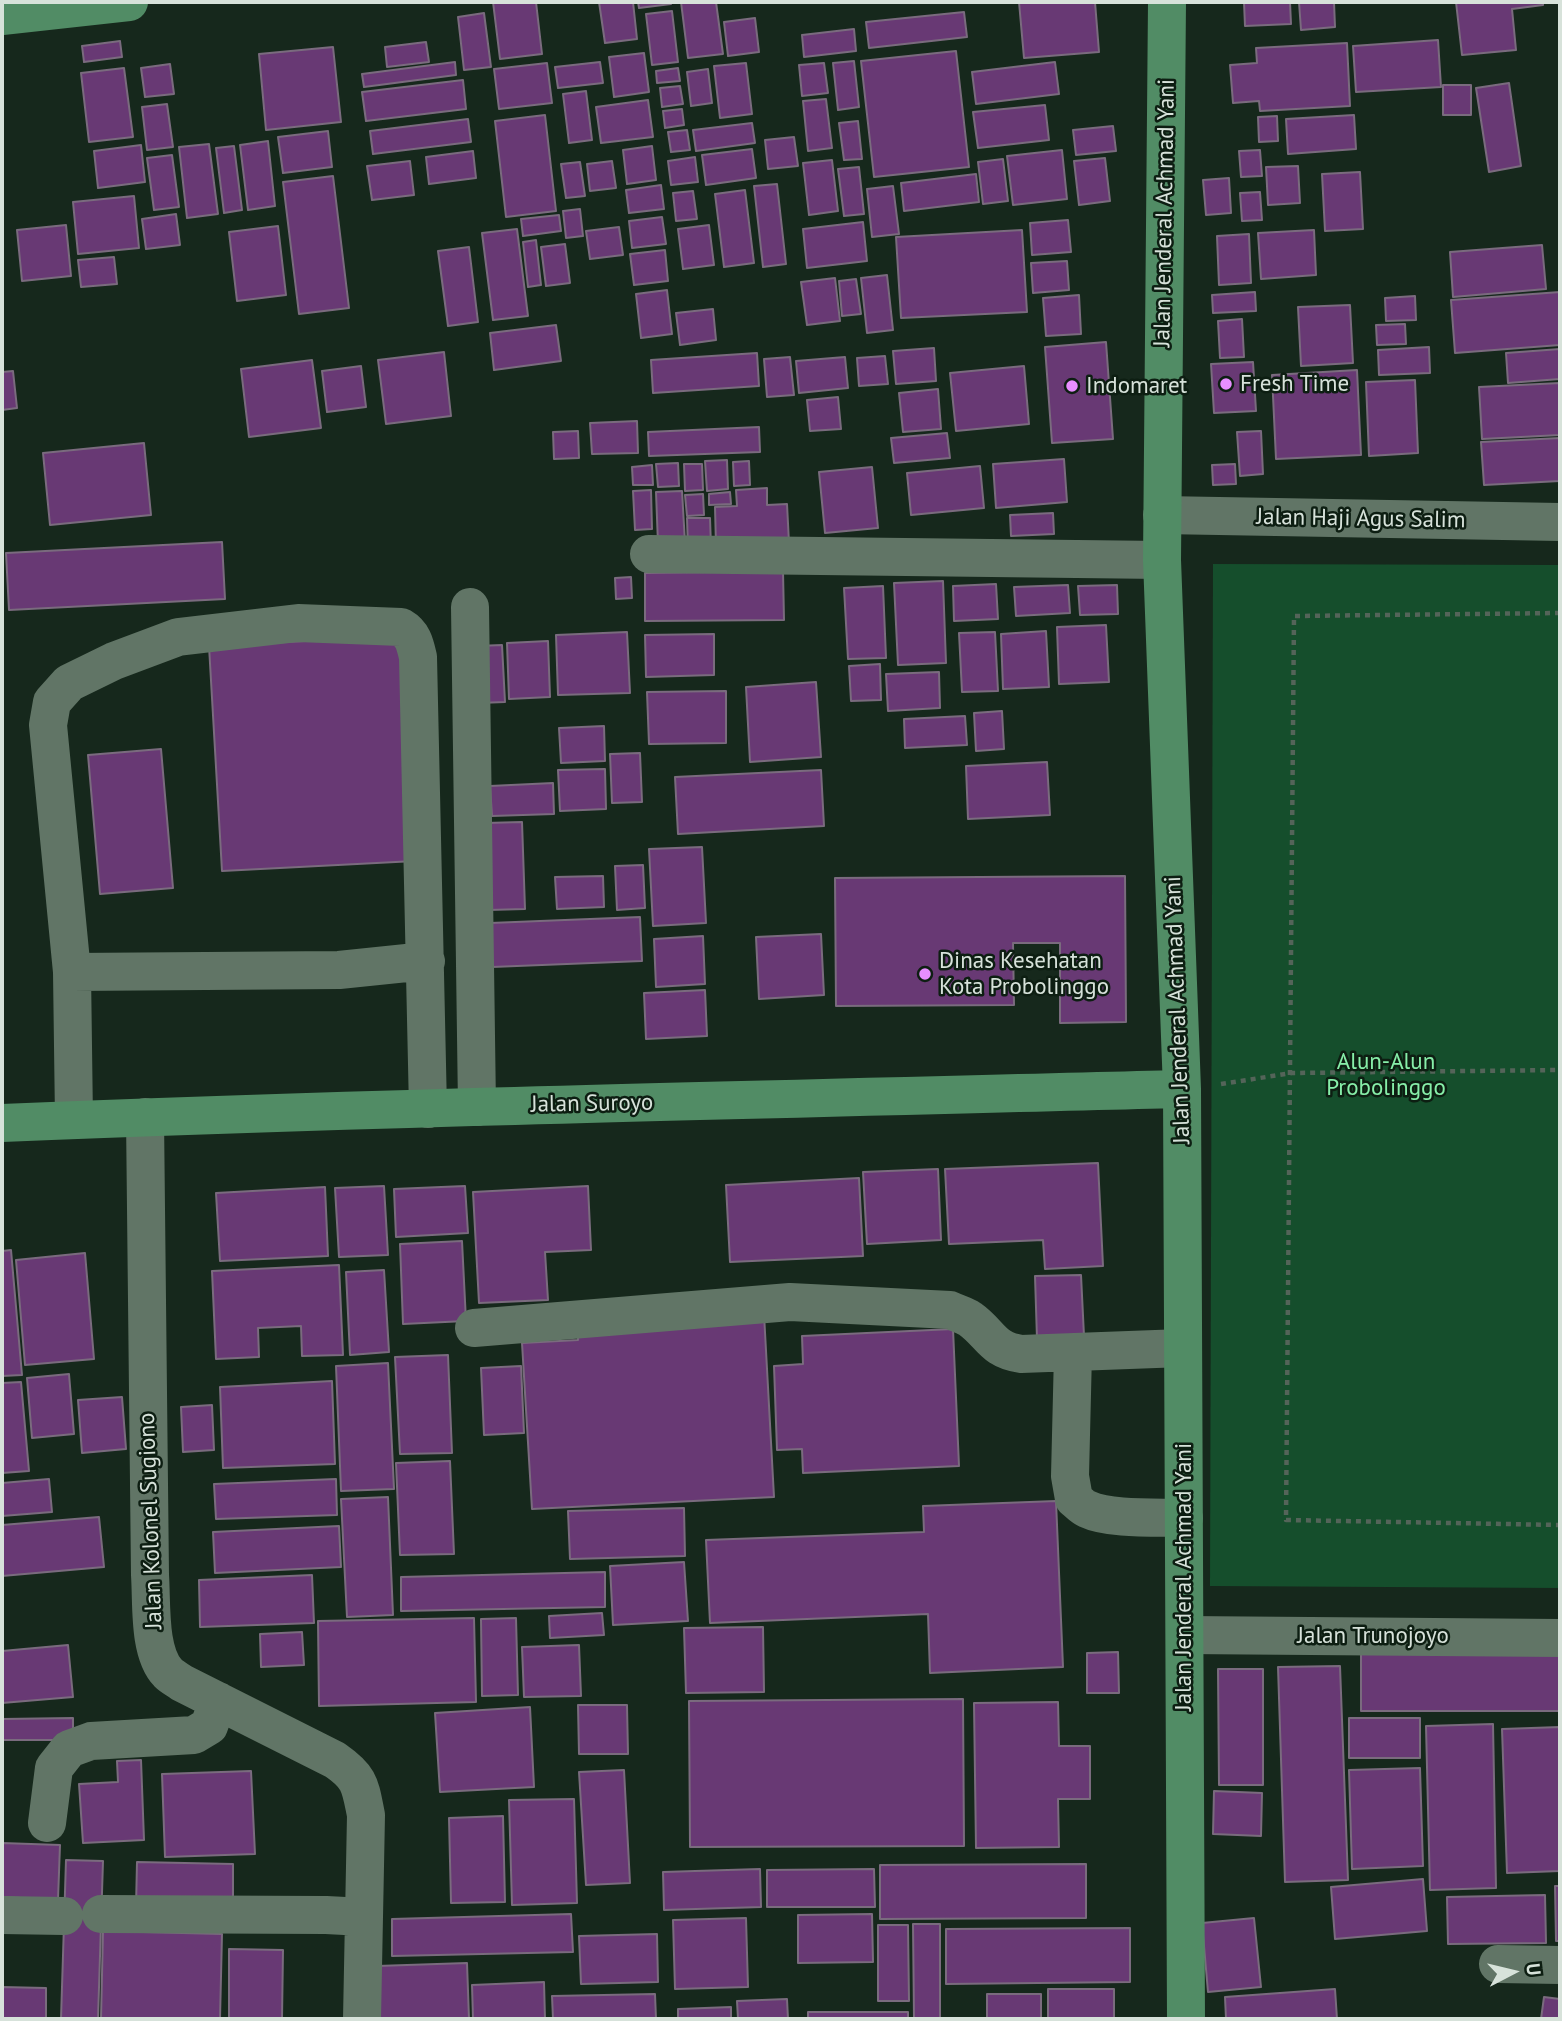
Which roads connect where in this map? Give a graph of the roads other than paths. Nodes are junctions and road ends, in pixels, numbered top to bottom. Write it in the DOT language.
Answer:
graph roads {
  1 [pos="129,2"];
  2 [pos="1167,2"];
  3 [pos="2,16"];
  4 [pos="1162,515"];
  5 [pos="1560,522"];
  6 [pos="649,554"];
  7 [pos="1163,560"];
  8 [pos="470,607"];
  9 [pos="426,961"];
  10 [pos="72,972"];
  11 [pos="1182,1089"];
  12 [pos="477,1107"];
  13 [pos="428,1109"];
  14 [pos="145,1117"];
  15 [pos="74,1120"];
  16 [pos="2,1123"];
  17 [pos="474,1328"];
  18 [pos="1182,1348"];
  19 [pos="1073,1353"];
  20 [pos="1184,1518"];
  21 [pos="1185,1635"];
  22 [pos="1560,1637"];
  23 [pos="218,1701"];
  24 [pos="47,1823"];
  25 [pos="2,1915"];
  26 [pos="364,1917"];
  27 [pos="1498,1965"];
  28 [pos="1560,1965"];
  29 [pos="362,2019"];
  30 [pos="1186,2019"];
  1 -- 3 [label="main road"];
  2 -- 4 [label="main road, Jalan Jenderal Achmad Yani"];
  4 -- 5 [label="street, Jalan Haji Agus Salim"];
  4 -- 7 [label="main road, Jalan Jenderal Achmad Yani"];
  6 -- 7 [label="street"];
  7 -- 11 [label="main road, Jalan Jenderal Achmad Yani"];
  8 -- 12 [label="street"];
  9 -- 10 [label="street"];
  9 -- 10 [label="street"];
  9 -- 13 [label="street"];
  10 -- 15 [label="street"];
  11 -- 12 [label="main road, Jalan Suroyo"];
  11 -- 18 [label="main road, Jalan Jenderal Achmad Yani"];
  12 -- 13 [label="main road, Jalan Suroyo"];
  13 -- 14 [label="main road, Jalan Suroyo"];
  14 -- 15 [label="main road, Jalan Suroyo"];
  14 -- 23 [label="street, Jalan Kolonel Sugiono"];
  15 -- 16 [label="main road, Jalan Suroyo"];
  17 -- 19 [label="street"];
  18 -- 19 [label="street"];
  18 -- 20 [label="main road, Jalan Jenderal Achmad Yani"];
  19 -- 20 [label="street"];
  20 -- 21 [label="main road, Jalan Jenderal Achmad Yani"];
  21 -- 22 [label="street, Jalan Trunojoyo"];
  21 -- 30 [label="main road, Jalan Jenderal Achmad Yani"];
  23 -- 24 [label="street"];
  23 -- 26 [label="street, Jalan Kolonel Sugiono"];
  25 -- 26 [label="street"];
  26 -- 29 [label="street, Jalan Kolonel Sugiono"];
  27 -- 28 [label="street"];
}
